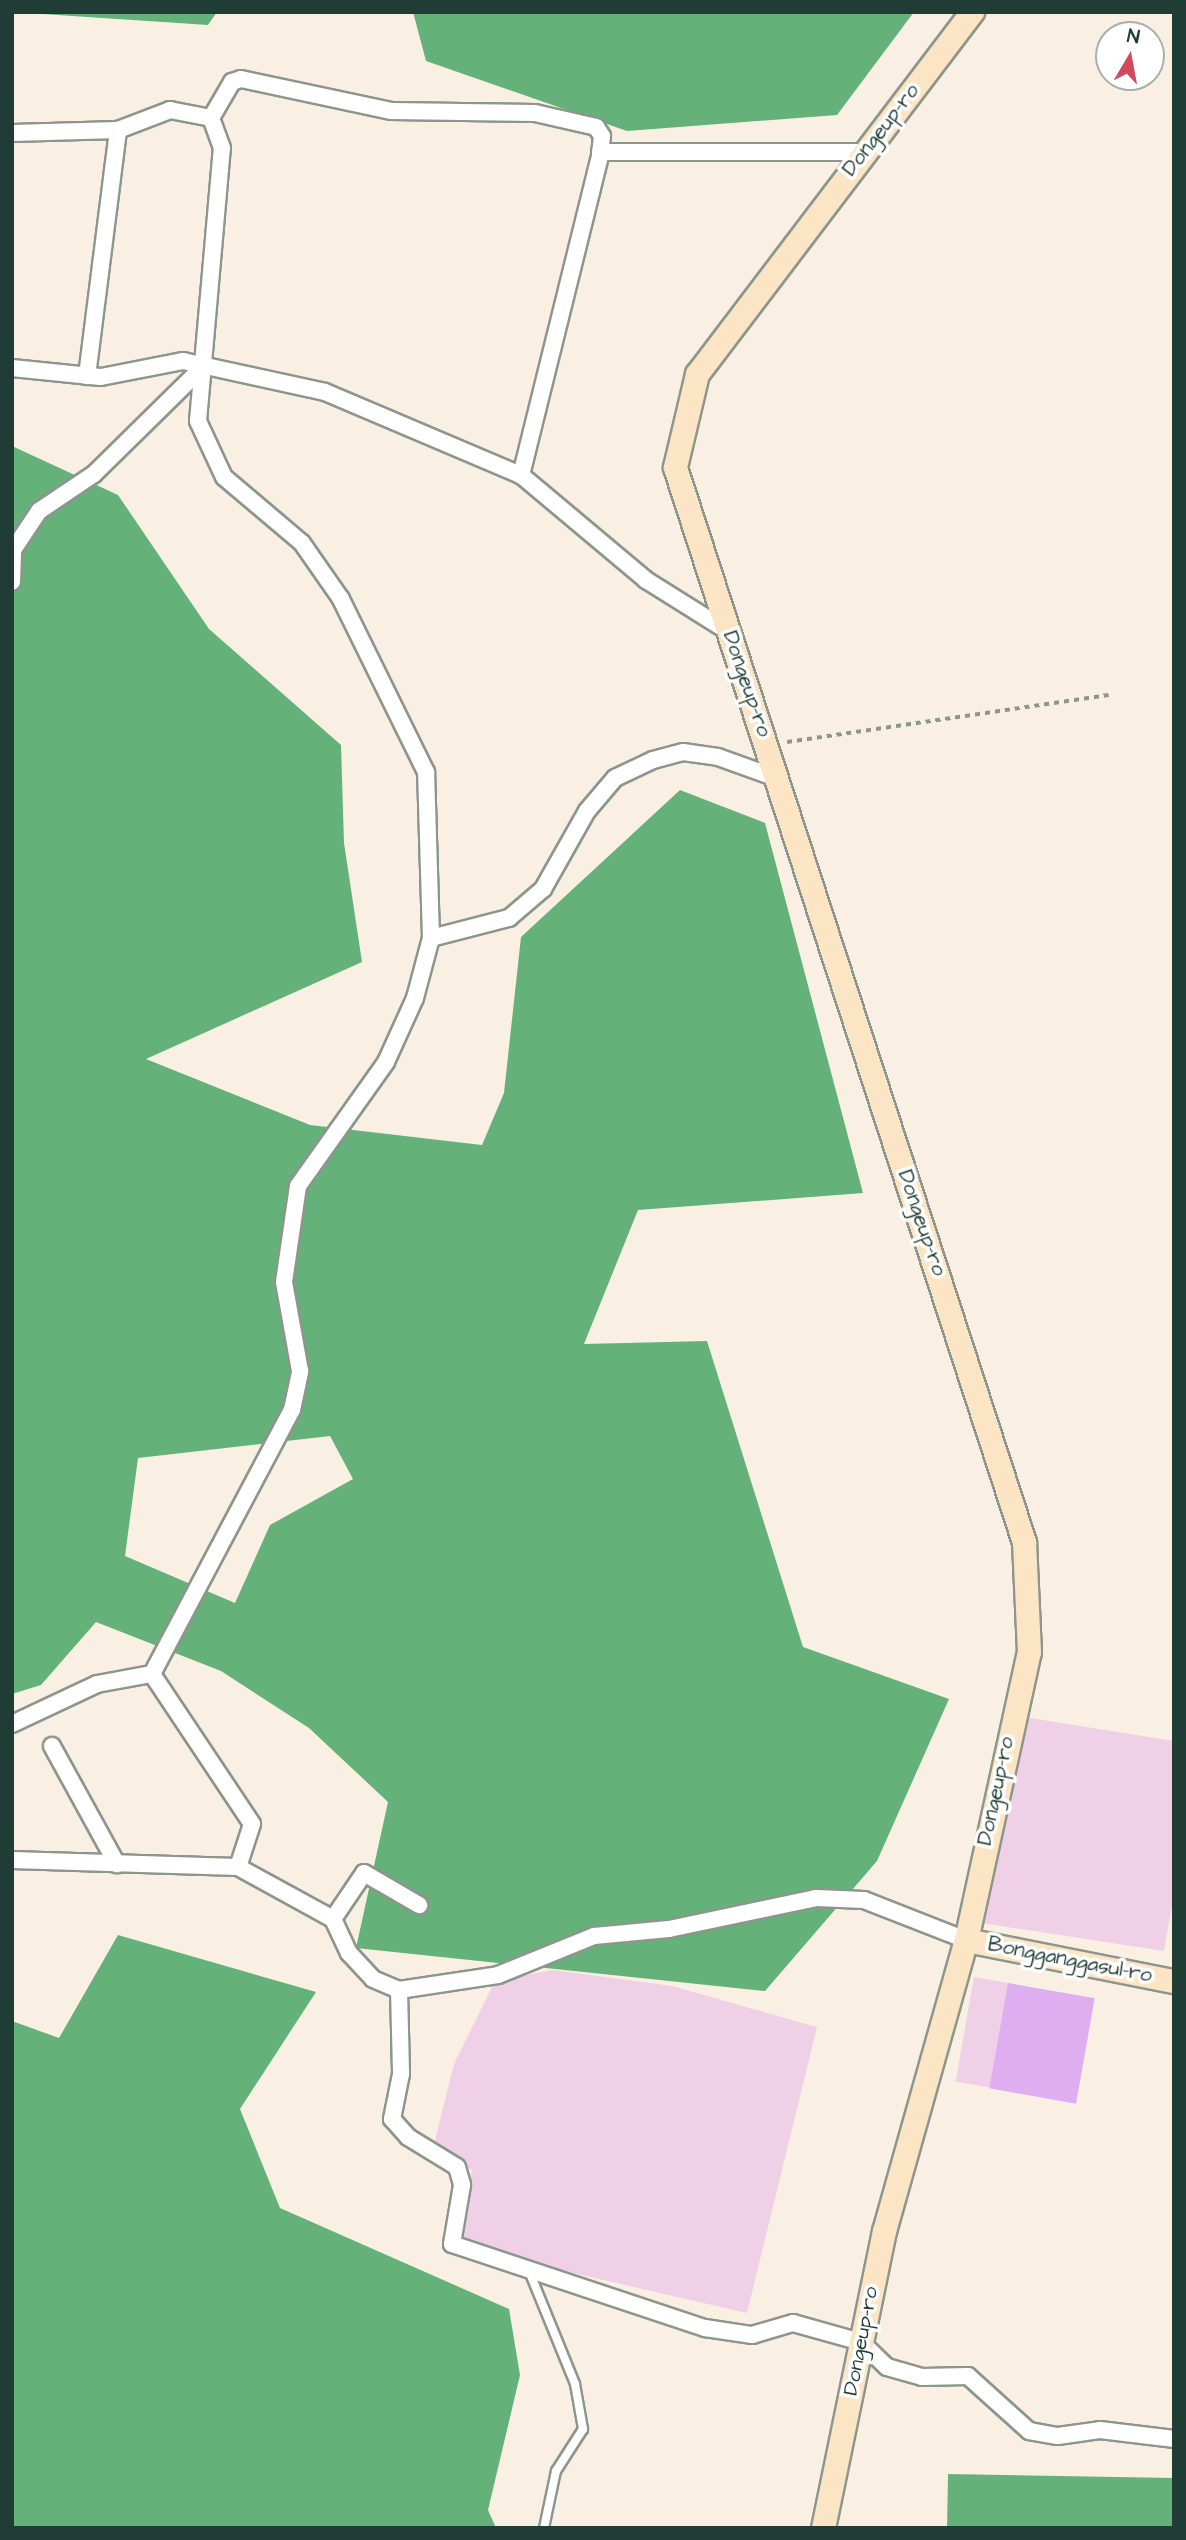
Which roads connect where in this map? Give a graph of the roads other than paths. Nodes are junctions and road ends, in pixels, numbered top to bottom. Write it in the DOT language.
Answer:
graph roads {
  1 [pos="972,12"];
  2 [pos="211,118"];
  3 [pos="118,130"];
  4 [pos="12,133"];
  5 [pos="600,152"];
  6 [pos="864,152"];
  7 [pos="204,366"];
  8 [pos="12,368"];
  9 [pos="87,376"];
  10 [pos="521,475"];
  11 [pos="12,582"];
  12 [pos="729,632"];
  13 [pos="779,779"];
  14 [pos="431,938"];
  15 [pos="152,1674"];
  16 [pos="12,1724"];
  17 [pos="52,1746"];
  18 [pos="12,1860"];
  19 [pos="117,1864"];
  20 [pos="238,1867"];
  21 [pos="419,1905"];
  22 [pos="333,1919"];
  23 [pos="966,1940"];
  24 [pos="1174,1980"];
  25 [pos="399,1990"];
  26 [pos="529,2271"];
  27 [pos="861,2342"];
  28 [pos="1174,2439"];
  29 [pos="544,2528"];
  30 [pos="823,2528"];
  1 -- 6 [label="main road, Dongeup-ro"];
  2 -- 3 [label="street"];
  2 -- 5 [label="street"];
  2 -- 7 [label="street"];
  3 -- 4 [label="street"];
  3 -- 9 [label="street"];
  5 -- 6 [label="street"];
  5 -- 10 [label="street"];
  6 -- 12 [label="main road, Dongeup-ro"];
  7 -- 9 [label="street"];
  7 -- 10 [label="street"];
  7 -- 11 [label="street"];
  7 -- 14 [label="street"];
  8 -- 9 [label="street"];
  10 -- 12 [label="street"];
  12 -- 13 [label="main road, Dongeup-ro"];
  13 -- 14 [label="street"];
  13 -- 23 [label="main road, Dongeup-ro"];
  14 -- 15 [label="street"];
  15 -- 16 [label="street"];
  15 -- 20 [label="street"];
  17 -- 19 [label="street"];
  18 -- 19 [label="street"];
  19 -- 20 [label="street"];
  20 -- 22 [label="street"];
  21 -- 22 [label="street"];
  22 -- 25 [label="street"];
  23 -- 24 [label="main road, Bongganggasul-ro"];
  23 -- 25 [label="street"];
  23 -- 27 [label="main road, Dongeup-ro"];
  25 -- 26 [label="street"];
  26 -- 27 [label="street"];
  26 -- 29 [label="lane"];
  27 -- 28 [label="street"];
  27 -- 30 [label="main road, Dongeup-ro"];
}
